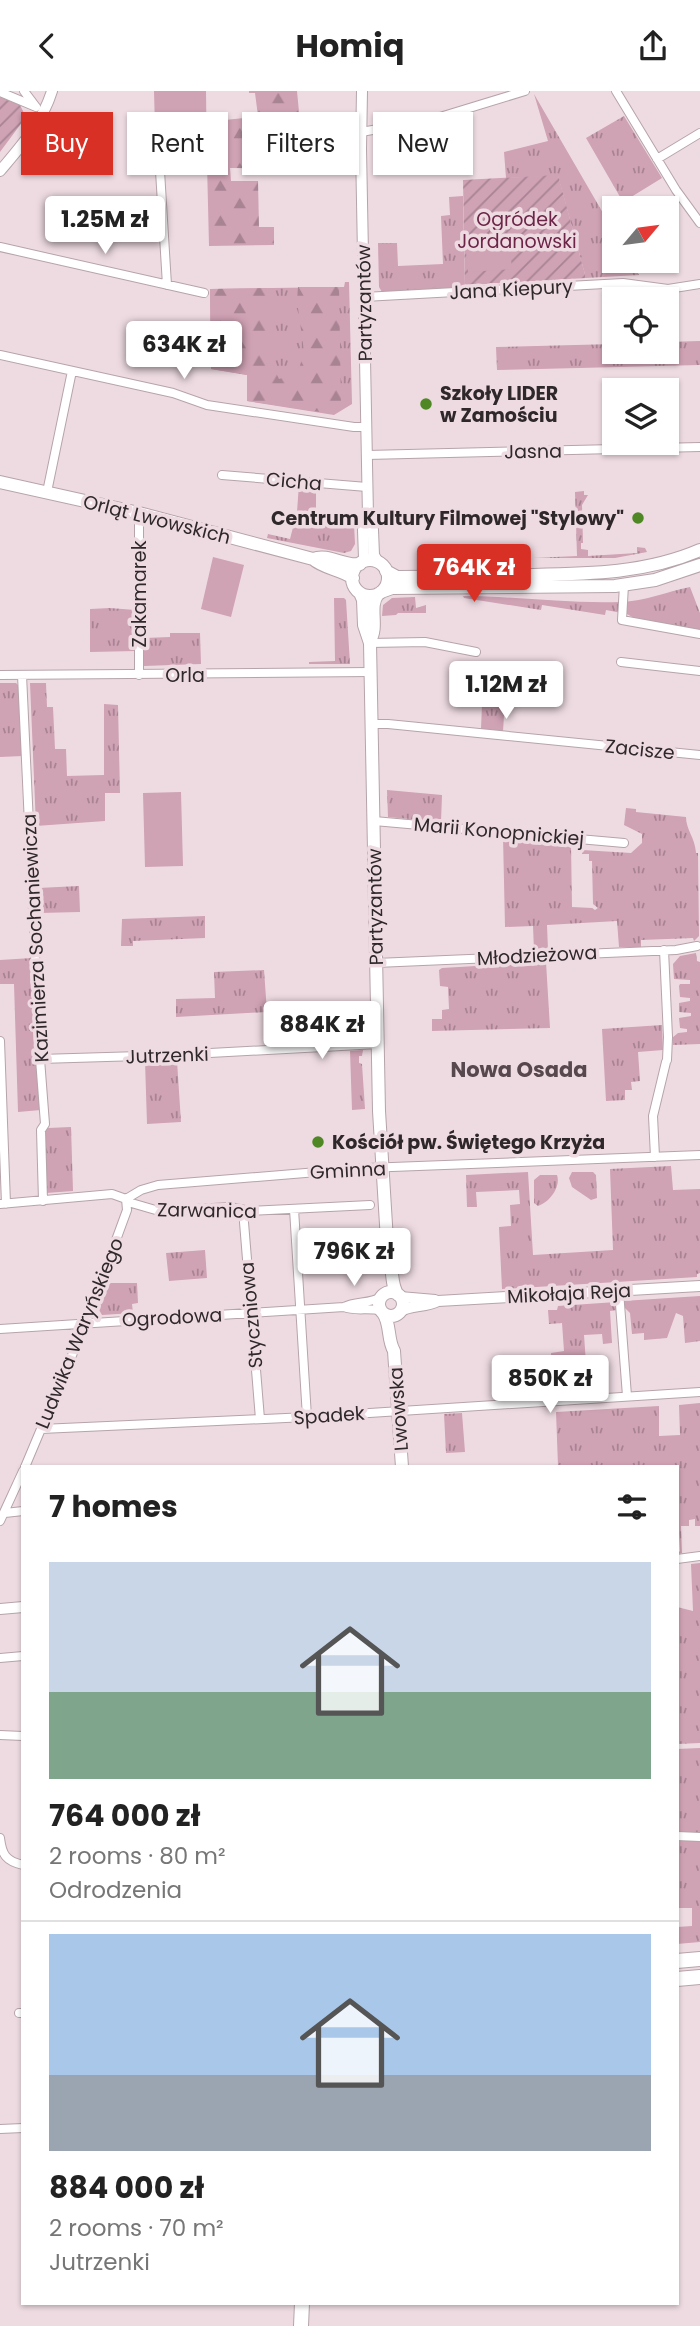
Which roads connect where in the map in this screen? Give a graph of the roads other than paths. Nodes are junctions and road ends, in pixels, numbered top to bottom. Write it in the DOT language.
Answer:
graph roads {
  1 [pos="24,91"];
  2 [pos="52,91"];
  3 [pos="362,91"];
  4 [pos="525,91"];
  5 [pos="616,91"];
  6 [pos="0,92"];
  7 [pos="40,110"];
  8 [pos="361,132"];
  9 [pos="700,133"];
  10 [pos="657,159"];
  11 [pos="0,171"];
  12 [pos="160,175"];
  13 [pos="700,223"];
  14 [pos="0,247"];
  15 [pos="700,283"];
  16 [pos="167,285"];
  17 [pos="204,293"];
  18 [pos="364,297"];
  19 [pos="0,355"];
  20 [pos="72,371"];
  21 [pos="366,427"];
  22 [pos="700,447"];
  23 [pos="367,455"];
  24 [pos="222,475"];
  25 [pos="0,482"];
  26 [pos="367,487"];
  27 [pos="47,492"];
  28 [pos="139,513"];
  29 [pos="368,516"];
  30 [pos="700,549"];
  31 [pos="313,559"];
  32 [pos="361,563"];
  33 [pos="700,565"];
  34 [pos="382,566"];
  35 [pos="353,578"];
  36 [pos="624,585"];
  37 [pos="360,593"];
  38 [pos="379,593"];
  39 [pos="700,634"];
  40 [pos="370,642"];
  41 [pos="476,652"];
  42 [pos="621,662"];
  43 [pos="700,671"];
  44 [pos="371,672"];
  45 [pos="0,675"];
  46 [pos="22,675"];
  47 [pos="139,675"];
  48 [pos="372,724"];
  49 [pos="700,755"];
  50 [pos="373,821"];
  51 [pos="624,842"];
  52 [pos="697,946"];
  53 [pos="664,950"];
  54 [pos="376,963"];
  55 [pos="0,1041"];
  56 [pos="378,1044"];
  57 [pos="40,1059"];
  58 [pos="700,1154"];
  59 [pos="655,1157"];
  60 [pos="382,1168"];
  61 [pos="127,1200"];
  62 [pos="43,1201"];
  63 [pos="3,1204"];
  64 [pos="370,1205"];
  65 [pos="294,1209"];
  66 [pos="243,1210"];
  67 [pos="388,1257"];
  68 [pos="700,1286"];
  69 [pos="620,1290"];
  70 [pos="382,1296"];
  71 [pos="399,1296"];
  72 [pos="438,1301"];
  73 [pos="344,1307"];
  74 [pos="300,1309"];
  75 [pos="251,1312"];
  76 [pos="382,1312"];
  77 [pos="398,1313"];
  78 [pos="86,1322"];
  79 [pos="0,1329"];
  80 [pos="394,1351"];
  81 [pos="700,1392"];
  82 [pos="627,1396"];
  83 [pos="398,1410"];
  84 [pos="307,1417"];
  85 [pos="260,1419"];
  86 [pos="41,1429"];
  87 [pos="26,1465"];
  88 [pos="402,1465"];
  89 [pos="21,1476"];
  90 [pos="21,1511"];
  91 [pos="5,1513"];
  92 [pos="0,1521"];
  93 [pos="700,1556"];
  94 [pos="679,1559"];
  95 [pos="21,1607"];
  96 [pos="0,1609"];
  97 [pos="21,1656"];
  98 [pos="0,1658"];
  99 [pos="0,1735"];
  100 [pos="21,1736"];
  101 [pos="679,1836"];
  102 [pos="700,1837"];
  103 [pos="0,1838"];
  104 [pos="21,1864"];
  105 [pos="700,1959"];
  106 [pos="679,1961"];
  107 [pos="700,1977"];
  108 [pos="679,1979"];
  109 [pos="21,2128"];
  110 [pos="0,2129"];
  111 [pos="302,2305"];
  112 [pos="301,2326"];
  1 -- 7 [label="street"];
  2 -- 7 [label="street"];
  3 -- 8 [label="street, Partyzantów"];
  4 -- 8 [label="street"];
  5 -- 10 [label="street"];
  6 -- 7 [label="street"];
  7 -- 11 [label="street"];
  8 -- 18 [label="street, Partyzantów"];
  9 -- 10 [label="street"];
  10 -- 13 [label="street"];
  12 -- 16 [label="street"];
  14 -- 16 [label="street"];
  15 -- 18 [label="street, Jana Kiepury"];
  16 -- 17 [label="street"];
  18 -- 21 [label="street, Partyzantów"];
  19 -- 20 [label="street"];
  20 -- 21 [label="street"];
  20 -- 27 [label="street"];
  21 -- 23 [label="street, Partyzantów"];
  22 -- 23 [label="street, Jasna"];
  23 -- 26 [label="street, Partyzantów"];
  24 -- 26 [label="street, Cicha"];
  25 -- 27 [label="main road, Orląt Lwowskich"];
  26 -- 29 [label="street, Partyzantów"];
  27 -- 28 [label="main road, Orląt Lwowskich"];
  28 -- 31 [label="main road, Orląt Lwowskich"];
  28 -- 47 [label="street, Zakamarek"];
  29 -- 32 [label="street, Partyzantów"];
  29 -- 34 [label="street, Partyzantów"];
  30 -- 34 [label="main road"];
  31 -- 32 [label="main road, Orląt Lwowskich"];
  31 -- 35 [label="main road, Orląt Lwowskich"];
  32 -- 34 [label="main road"];
  32 -- 35 [label="main road"];
  33 -- 36 [label="main road"];
  34 -- 38 [label="main road"];
  35 -- 37 [label="main road"];
  36 -- 38 [label="main road"];
  36 -- 39 [label="street"];
  37 -- 38 [label="main road"];
  37 -- 40 [label="main road, Partyzantów"];
  38 -- 40 [label="main road, Partyzantów"];
  40 -- 41 [label="street"];
  40 -- 44 [label="main road, Partyzantów"];
  42 -- 43 [label="street"];
  44 -- 47 [label="street, Orla"];
  44 -- 48 [label="main road, Partyzantów"];
  45 -- 46 [label="street, Orla"];
  46 -- 47 [label="street, Orla"];
  46 -- 57 [label="street, Kazimierza Sochaniewicza"];
  48 -- 49 [label="street, Zacisze"];
  48 -- 50 [label="main road, Partyzantów"];
  50 -- 51 [label="street, Marii Konopnickiej"];
  50 -- 54 [label="main road, Partyzantów"];
  52 -- 53 [label="street, Młodzieżowa"];
  53 -- 54 [label="street, Młodzieżowa"];
  53 -- 59 [label="street"];
  54 -- 56 [label="main road, Partyzantów"];
  55 -- 63 [label="street"];
  56 -- 57 [label="street, Jutrzenki"];
  56 -- 60 [label="main road, Partyzantów"];
  57 -- 62 [label="street, Kazimierza Sochaniewicza"];
  58 -- 59 [label="street, Gminna"];
  59 -- 60 [label="street, Gminna"];
  60 -- 61 [label="street, Gminna"];
  60 -- 67 [label="main road, Partyzantów"];
  61 -- 62 [label="street, Gminna"];
  61 -- 66 [label="street, Zarwanica"];
  61 -- 78 [label="street, Ludwika Waryńskiego"];
  62 -- 63 [label="street, Gminna"];
  64 -- 65 [label="street, Zarwanica"];
  65 -- 66 [label="street, Zarwanica"];
  65 -- 74 [label="street"];
  66 -- 75 [label="street, Styczniowa"];
  67 -- 70 [label="main road, Partyzantów"];
  67 -- 71 [label="main road, Partyzantów"];
  68 -- 69 [label="street, Mikołaja Reja"];
  69 -- 72 [label="street, Mikołaja Reja"];
  69 -- 82 [label="street"];
  70 -- 71 [label="main road"];
  70 -- 73 [label="street, Ogrodowa"];
  70 -- 76 [label="main road"];
  71 -- 72 [label="street, Mikołaja Reja"];
  71 -- 77 [label="main road"];
  72 -- 77 [label="street, Mikołaja Reja"];
  73 -- 74 [label="street, Ogrodowa"];
  73 -- 76 [label="street, Ogrodowa"];
  74 -- 75 [label="street, Ogrodowa"];
  74 -- 84 [label="street"];
  75 -- 78 [label="street, Ogrodowa"];
  75 -- 85 [label="street, Styczniowa"];
  76 -- 77 [label="main road"];
  76 -- 80 [label="main road, Lwowska"];
  77 -- 80 [label="main road, Lwowska"];
  78 -- 79 [label="street, Ogrodowa"];
  78 -- 86 [label="street, Ludwika Waryńskiego"];
  80 -- 83 [label="main road, Lwowska"];
  81 -- 82 [label="street, Spadek"];
  82 -- 83 [label="street, Spadek"];
  83 -- 84 [label="street, Spadek"];
  83 -- 88 [label="main road, Lwowska"];
  84 -- 85 [label="street, Spadek"];
  85 -- 86 [label="street, Spadek"];
  86 -- 87 [label="street, Ludwika Waryńskiego"];
  89 -- 91 [label="street, Ludwika Waryńskiego"];
  90 -- 91 [label="street"];
  91 -- 92 [label="street, Ludwika Waryńskiego"];
  93 -- 94 [label="street"];
  95 -- 96 [label="street"];
  97 -- 98 [label="street"];
  99 -- 100 [label="street"];
  101 -- 102 [label="street"];
  103 -- 104 [label="street"];
  105 -- 106 [label="highway"];
  107 -- 108 [label="highway"];
  109 -- 110 [label="street"];
  111 -- 112 [label="highway"];
}
